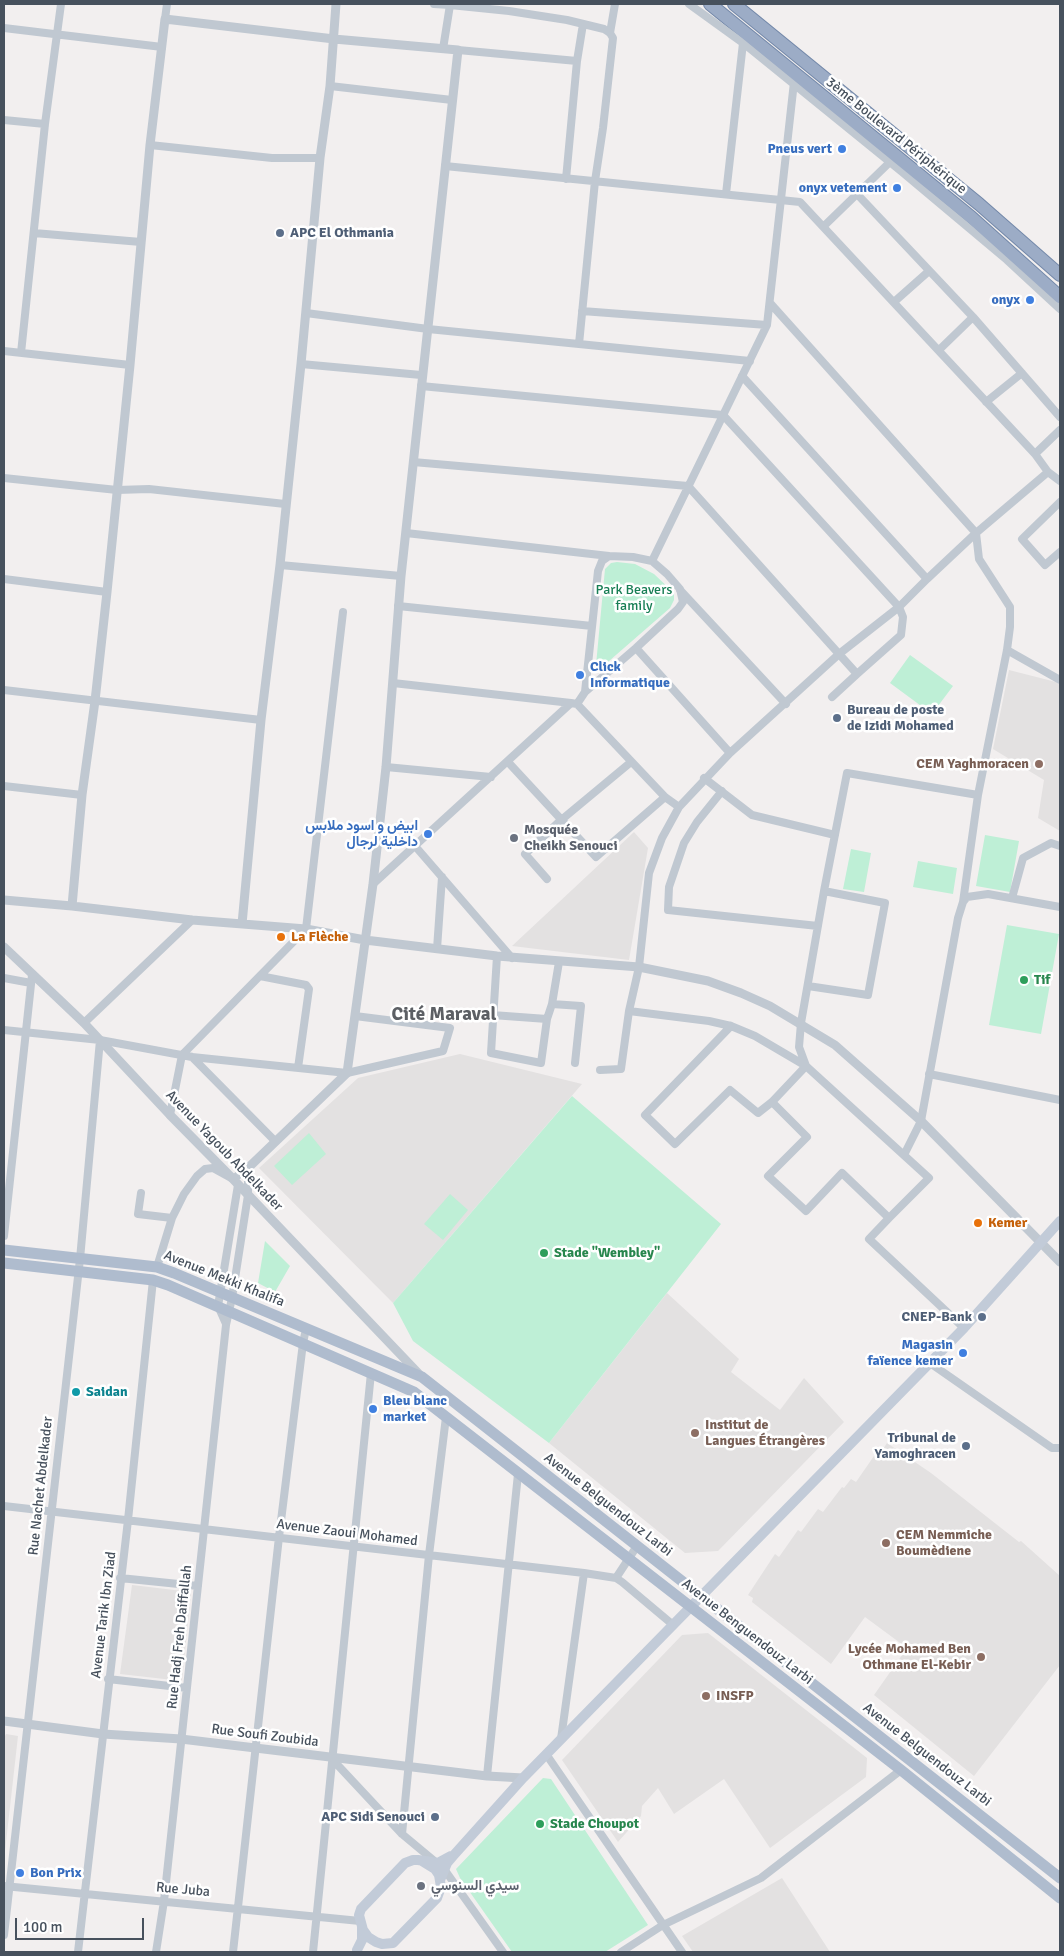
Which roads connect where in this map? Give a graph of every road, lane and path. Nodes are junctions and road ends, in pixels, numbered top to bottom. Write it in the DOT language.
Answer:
graph roads {
  1 [pos="61,4"];
  2 [pos="167,4"];
  3 [pos="336,4"];
  4 [pos="435,4"];
  5 [pos="616,4"];
  6 [pos="689,4"];
  7 [pos="710,4"];
  8 [pos="734,4"];
  9 [pos="450,5"];
  10 [pos="509,7"];
  11 [pos="165,19"];
  12 [pos="583,24"];
  13 [pos="4,28"];
  14 [pos="610,33"];
  15 [pos="58,34"];
  16 [pos="334,39"];
  17 [pos="743,43"];
  18 [pos="162,47"];
  19 [pos="443,49"];
  20 [pos="458,50"];
  21 [pos="577,61"];
  22 [pos="794,79"];
  23 [pos="330,86"];
  24 [pos="452,100"];
  25 [pos="4,120"];
  26 [pos="46,124"];
  27 [pos="150,145"];
  28 [pos="320,158"];
  29 [pos="890,162"];
  30 [pos="445,166"];
  31 [pos="566,178"];
  32 [pos="595,181"];
  33 [pos="726,194"];
  34 [pos="857,194"];
  35 [pos="781,200"];
  36 [pos="824,226"];
  37 [pos="34,233"];
  38 [pos="141,242"];
  39 [pos="928,271"];
  40 [pos="1060,276"];
  41 [pos="1060,296"];
  42 [pos="894,302"];
  43 [pos="770,303"];
  44 [pos="1060,309"];
  45 [pos="582,310"];
  46 [pos="306,313"];
  47 [pos="973,317"];
  48 [pos="767,325"];
  49 [pos="428,329"];
  50 [pos="579,344"];
  51 [pos="939,350"];
  52 [pos="4,351"];
  53 [pos="21,353"];
  54 [pos="750,361"];
  55 [pos="301,364"];
  56 [pos="130,365"];
  57 [pos="1022,373"];
  58 [pos="421,375"];
  59 [pos="742,376"];
  60 [pos="421,386"];
  61 [pos="986,402"];
  62 [pos="723,415"];
  63 [pos="1060,417"];
  64 [pos="1060,430"];
  65 [pos="1035,454"];
  66 [pos="413,462"];
  67 [pos="1048,472"];
  68 [pos="4,478"];
  69 [pos="1060,480"];
  70 [pos="688,486"];
  71 [pos="117,490"];
  72 [pos="1060,502"];
  73 [pos="286,504"];
  74 [pos="406,533"];
  75 [pos="976,533"];
  76 [pos="1060,552"];
  77 [pos="610,556"];
  78 [pos="652,562"];
  79 [pos="280,565"];
  80 [pos="400,576"];
  81 [pos="927,578"];
  82 [pos="4,579"];
  83 [pos="680,588"];
  84 [pos="107,592"];
  85 [pos="398,606"];
  86 [pos="899,607"];
  87 [pos="343,612"];
  88 [pos="592,626"];
  89 [pos="636,648"];
  90 [pos="1006,650"];
  91 [pos="839,654"];
  92 [pos="857,674"];
  93 [pos="1060,680"];
  94 [pos="393,683"];
  95 [pos="4,690"];
  96 [pos="584,692"];
  97 [pos="832,697"];
  98 [pos="95,701"];
  99 [pos="574,703"];
  100 [pos="786,704"];
  101 [pos="261,720"];
  102 [pos="730,753"];
  103 [pos="508,762"];
  104 [pos="631,762"];
  105 [pos="386,767"];
  106 [pos="491,777"];
  107 [pos="704,778"];
  108 [pos="4,786"];
  109 [pos="722,791"];
  110 [pos="82,795"];
  111 [pos="978,795"];
  112 [pos="665,797"];
  113 [pos="679,806"];
  114 [pos="560,821"];
  115 [pos="835,836"];
  116 [pos="414,846"];
  117 [pos="1060,846"];
  118 [pos="442,877"];
  119 [pos="548,879"];
  120 [pos="372,884"];
  121 [pos="824,891"];
  122 [pos="1012,898"];
  123 [pos="4,900"];
  124 [pos="963,902"];
  125 [pos="72,906"];
  126 [pos="1060,907"];
  127 [pos="192,920"];
  128 [pos="242,924"];
  129 [pos="818,926"];
  130 [pos="306,929"];
  131 [pos="365,940"];
  132 [pos="4,947"];
  133 [pos="438,949"];
  134 [pos="497,956"];
  135 [pos="512,958"];
  136 [pos="559,962"];
  137 [pos="639,968"];
  138 [pos="260,976"];
  139 [pos="4,978"];
  140 [pos="32,979"];
  141 [pos="808,986"];
  142 [pos="552,1004"];
  143 [pos="629,1011"];
  144 [pos="492,1015"];
  145 [pos="355,1016"];
  146 [pos="547,1019"];
  147 [pos="84,1023"];
  148 [pos="801,1023"];
  149 [pos="731,1026"];
  150 [pos="4,1030"];
  151 [pos="26,1032"];
  152 [pos="100,1040"];
  153 [pos="182,1055"];
  154 [pos="192,1057"];
  155 [pos="575,1063"];
  156 [pos="806,1066"];
  157 [pos="298,1068"];
  158 [pos="600,1070"];
  159 [pos="347,1073"];
  160 [pos="929,1074"];
  161 [pos="1060,1100"];
  162 [pos="772,1102"];
  163 [pos="170,1115"];
  164 [pos="921,1121"];
  165 [pos="275,1141"];
  166 [pos="904,1155"];
  167 [pos="248,1168"];
  168 [pos="235,1182"];
  169 [pos="141,1193"];
  170 [pos="248,1195"];
  171 [pos="172,1218"];
  172 [pos="889,1218"];
  173 [pos="1060,1221"];
  174 [pos="4,1236"];
  175 [pos="1041,1241"];
  176 [pos="4,1250"];
  177 [pos="80,1259"];
  178 [pos="1060,1262"];
  179 [pos="4,1263"];
  180 [pos="157,1267"];
  181 [pos="78,1271"];
  182 [pos="153,1280"];
  183 [pos="220,1292"];
  184 [pos="232,1298"];
  185 [pos="218,1306"];
  186 [pos="229,1311"];
  187 [pos="226,1325"];
  188 [pos="964,1328"];
  189 [pos="306,1329"];
  190 [pos="303,1343"];
  191 [pos="930,1363"];
  192 [pos="371,1373"];
  193 [pos="422,1377"];
  194 [pos="414,1392"];
  195 [pos="446,1417"];
  196 [pos="1060,1448"];
  197 [pos="518,1474"];
  198 [pos="4,1506"];
  199 [pos="51,1513"];
  200 [pos="128,1520"];
  201 [pos="204,1529"];
  202 [pos="280,1537"];
  203 [pos="355,1545"];
  204 [pos="637,1546"];
  205 [pos="429,1555"];
  206 [pos="628,1559"];
  207 [pos="509,1564"];
  208 [pos="584,1573"];
  209 [pos="120,1578"];
  210 [pos="616,1578"];
  211 [pos="198,1586"];
  212 [pos="700,1596"];
  213 [pos="690,1606"];
  214 [pos="672,1624"];
  215 [pos="108,1679"];
  216 [pos="187,1688"];
  217 [pos="4,1721"];
  218 [pos="26,1724"];
  219 [pos="103,1734"];
  220 [pos="181,1739"];
  221 [pos="561,1739"];
  222 [pos="256,1748"];
  223 [pos="546,1754"];
  224 [pos="332,1759"];
  225 [pos="409,1767"];
  226 [pos="902,1770"];
  227 [pos="487,1776"];
  228 [pos="523,1778"];
  229 [pos="402,1834"];
  230 [pos="419,1847"];
  231 [pos="422,1861"];
  232 [pos="405,1863"];
  233 [pos="441,1866"];
  234 [pos="1060,1878"];
  235 [pos="440,1880"];
  236 [pos="6,1886"];
  237 [pos="85,1895"];
  238 [pos="1060,1898"];
  239 [pos="164,1901"];
  240 [pos="238,1908"];
  241 [pos="316,1916"];
  242 [pos="361,1924"];
  243 [pos="663,1925"];
  244 [pos="4,1935"];
  245 [pos="382,1946"];
  246 [pos="356,1951"];
  247 [pos="78,1952"];
  248 [pos="156,1952"];
  249 [pos="233,1952"];
  250 [pos="313,1952"];
  251 [pos="503,1952"];
  252 [pos="621,1952"];
  253 [pos="682,1952"];
  1 -- 15 [label="street"];
  2 -- 11 [label="street"];
  3 -- 16 [label="street"];
  4 -- 9 [label="street"];
  5 -- 14 [label="street"];
  6 -- 17 [label="street"];
  7 -- 22 [label="highway, 3ème Boulevard Périphérique"];
  8 -- 40 [label="highway, 3ème Boulevard Périphérique"];
  9 -- 10 [label="street"];
  9 -- 19 [label="street"];
  10 -- 12 [label="street"];
  11 -- 16 [label="street"];
  11 -- 18 [label="street"];
  12 -- 14 [label="street"];
  12 -- 21 [label="street"];
  13 -- 15 [label="street"];
  14 -- 32 [label="street"];
  15 -- 18 [label="street"];
  15 -- 26 [label="street"];
  16 -- 19 [label="street"];
  16 -- 23 [label="street"];
  17 -- 22 [label="street"];
  17 -- 33 [label="street"];
  18 -- 27 [label="street"];
  19 -- 20 [label="street"];
  20 -- 21 [label="street"];
  20 -- 24 [label="street"];
  21 -- 31 [label="street"];
  22 -- 29 [label="street"];
  22 -- 35 [label="street"];
  22 -- 41 [label="highway, 3ème Boulevard Périphérique"];
  23 -- 24 [label="street"];
  23 -- 28 [label="street"];
  24 -- 30 [label="street"];
  25 -- 26 [label="street"];
  26 -- 37 [label="street"];
  27 -- 28 [label="street"];
  27 -- 38 [label="street"];
  28 -- 46 [label="street"];
  29 -- 34 [label="street"];
  29 -- 44 [label="street"];
  30 -- 31 [label="street"];
  30 -- 49 [label="street"];
  31 -- 32 [label="street"];
  32 -- 33 [label="street"];
  32 -- 45 [label="street"];
  33 -- 35 [label="street"];
  34 -- 36 [label="street"];
  34 -- 39 [label="street"];
  35 -- 36 [label="street"];
  35 -- 43 [label="street"];
  36 -- 42 [label="street"];
  37 -- 38 [label="street"];
  37 -- 53 [label="street"];
  38 -- 56 [label="street"];
  39 -- 42 [label="street"];
  39 -- 47 [label="street"];
  42 -- 51 [label="street"];
  43 -- 48 [label="street"];
  43 -- 75 [label="street"];
  45 -- 48 [label="street"];
  45 -- 50 [label="street"];
  46 -- 49 [label="street"];
  46 -- 55 [label="street"];
  47 -- 51 [label="street"];
  47 -- 57 [label="street"];
  48 -- 54 [label="street"];
  49 -- 50 [label="street"];
  49 -- 58 [label="street"];
  50 -- 54 [label="street"];
  51 -- 61 [label="street"];
  52 -- 53 [label="street"];
  53 -- 56 [label="street"];
  54 -- 59 [label="street"];
  55 -- 58 [label="street"];
  55 -- 73 [label="street"];
  56 -- 71 [label="street"];
  57 -- 61 [label="street"];
  57 -- 63 [label="street"];
  58 -- 60 [label="street"];
  59 -- 62 [label="street"];
  59 -- 81 [label="street"];
  60 -- 62 [label="street"];
  60 -- 66 [label="street"];
  61 -- 65 [label="street"];
  62 -- 70 [label="street"];
  62 -- 86 [label="street"];
  64 -- 65 [label="street"];
  65 -- 67 [label="street"];
  66 -- 70 [label="street"];
  66 -- 74 [label="street"];
  67 -- 69 [label="street"];
  67 -- 75 [label="street"];
  68 -- 71 [label="street"];
  70 -- 78 [label="street"];
  70 -- 91 [label="street"];
  71 -- 73 [label="street"];
  71 -- 84 [label="street"];
  72 -- 76 [label="street"];
  73 -- 79 [label="street"];
  74 -- 77 [label="street"];
  74 -- 80 [label="street"];
  75 -- 81 [label="street"];
  75 -- 90 [label="street"];
  77 -- 78 [label="street"];
  77 -- 88 [label="street"];
  78 -- 83 [label="street"];
  79 -- 80 [label="street"];
  79 -- 101 [label="street"];
  80 -- 85 [label="street"];
  81 -- 86 [label="street"];
  82 -- 84 [label="street"];
  83 -- 89 [label="street"];
  83 -- 100 [label="street"];
  84 -- 98 [label="street"];
  85 -- 88 [label="street"];
  85 -- 94 [label="street"];
  86 -- 91 [label="street"];
  86 -- 92 [label="street"];
  87 -- 130 [label="street"];
  88 -- 96 [label="street"];
  89 -- 96 [label="street"];
  89 -- 102 [label="street"];
  90 -- 93 [label="street"];
  90 -- 111 [label="street"];
  91 -- 92 [label="street"];
  91 -- 100 [label="street"];
  92 -- 97 [label="street"];
  94 -- 99 [label="street"];
  94 -- 105 [label="street"];
  95 -- 98 [label="street"];
  96 -- 99 [label="street"];
  98 -- 101 [label="street"];
  98 -- 110 [label="street"];
  99 -- 103 [label="street"];
  99 -- 104 [label="street"];
  100 -- 102 [label="street"];
  101 -- 128 [label="street"];
  102 -- 107 [label="street"];
  103 -- 106 [label="street"];
  103 -- 114 [label="street"];
  104 -- 112 [label="street"];
  104 -- 114 [label="street"];
  105 -- 106 [label="street"];
  105 -- 120 [label="street"];
  106 -- 116 [label="street"];
  107 -- 109 [label="street"];
  107 -- 113 [label="street"];
  108 -- 110 [label="street"];
  109 -- 115 [label="street"];
  109 -- 129 [label="street"];
  110 -- 125 [label="street"];
  111 -- 115 [label="street"];
  111 -- 124 [label="street"];
  112 -- 113 [label="street"];
  112 -- 114 [label="street"];
  113 -- 137 [label="street"];
  114 -- 119 [label="street"];
  115 -- 121 [label="street"];
  116 -- 118 [label="street"];
  116 -- 120 [label="street"];
  117 -- 122 [label="street"];
  118 -- 133 [label="street"];
  118 -- 135 [label="street"];
  120 -- 131 [label="street"];
  121 -- 129 [label="street"];
  121 -- 141 [label="street"];
  122 -- 124 [label="street"];
  122 -- 126 [label="street"];
  123 -- 125 [label="street"];
  124 -- 160 [label="street"];
  125 -- 127 [label="street"];
  127 -- 128 [label="street"];
  127 -- 147 [label="street"];
  128 -- 130 [label="street"];
  129 -- 141 [label="street"];
  130 -- 131 [label="street"];
  130 -- 138 [label="street"];
  131 -- 133 [label="street"];
  131 -- 145 [label="street"];
  132 -- 140 [label="street, Avenue Yagoub Abdelkader"];
  133 -- 134 [label="street"];
  134 -- 135 [label="street"];
  134 -- 144 [label="street"];
  135 -- 136 [label="street"];
  136 -- 137 [label="street"];
  136 -- 142 [label="street"];
  137 -- 143 [label="street"];
  137 -- 148 [label="street"];
  138 -- 153 [label="street"];
  138 -- 157 [label="street"];
  139 -- 140 [label="street"];
  140 -- 147 [label="street, Avenue Yagoub Abdelkader"];
  140 -- 151 [label="street"];
  141 -- 148 [label="street"];
  142 -- 146 [label="street"];
  142 -- 155 [label="street"];
  143 -- 149 [label="street"];
  143 -- 158 [label="street"];
  144 -- 146 [label="street"];
  144 -- 146 [label="street"];
  145 -- 159 [label="street"];
  145 -- 159 [label="street"];
  147 -- 152 [label="street, Avenue Yagoub Abdelkader"];
  148 -- 156 [label="street"];
  148 -- 164 [label="street"];
  149 -- 156 [label="street"];
  149 -- 162 [label="street"];
  150 -- 151 [label="street"];
  151 -- 152 [label="street"];
  151 -- 174 [label="street"];
  152 -- 153 [label="street"];
  152 -- 163 [label="street, Avenue Yagoub Abdelkader"];
  152 -- 177 [label="street, Rue Nachet Abdelkader"];
  153 -- 154 [label="street"];
  153 -- 163 [label="street"];
  154 -- 157 [label="street"];
  154 -- 165 [label="street"];
  156 -- 162 [label="street"];
  156 -- 166 [label="street"];
  157 -- 159 [label="street"];
  159 -- 165 [label="street"];
  160 -- 161 [label="street"];
  160 -- 164 [label="street"];
  162 -- 172 [label="street"];
  163 -- 168 [label="street, Avenue Yagoub Abdelkader"];
  164 -- 166 [label="street"];
  164 -- 175 [label="street"];
  165 -- 167 [label="street"];
  166 -- 172 [label="street"];
  167 -- 168 [label="street"];
  167 -- 170 [label="street, Rue Hadj Freh Daiffallah"];
  168 -- 170 [label="street, Avenue Yagoub Abdelkader"];
  168 -- 171 [label="street"];
  168 -- 183 [label="street"];
  169 -- 171 [label="street"];
  170 -- 184 [label="street, Rue Hadj Freh Daiffallah"];
  170 -- 193 [label="street, Avenue Yagoub Abdelkader"];
  171 -- 180 [label="street"];
  172 -- 188 [label="street"];
  173 -- 175 [label="main road"];
  175 -- 178 [label="street"];
  175 -- 188 [label="main road"];
  176 -- 177 [label="main road, Avenue Mekki Khalifa"];
  177 -- 180 [label="main road, Avenue Mekki Khalifa"];
  177 -- 181 [label="street, Rue Nachet Abdelkader"];
  179 -- 181 [label="main road, Avenue Mekki Khalifa"];
  180 -- 183 [label="main road, Avenue Mekki Khalifa"];
  181 -- 182 [label="main road, Avenue Mekki Khalifa"];
  181 -- 199 [label="street, Rue Nachet Abdelkader"];
  182 -- 185 [label="main road, Avenue Mekki Khalifa"];
  182 -- 200 [label="street, Avenue Tarik Ibn Ziad"];
  183 -- 184 [label="main road, Avenue Mekki Khalifa"];
  183 -- 185 [label="street"];
  184 -- 186 [label="street, Rue Hadj Freh Daiffallah"];
  184 -- 189 [label="main road, Avenue Mekki Khalifa"];
  185 -- 186 [label="main road, Avenue Mekki Khalifa"];
  185 -- 187 [label="street"];
  186 -- 187 [label="street, Rue Hadj Freh Daiffallah"];
  186 -- 190 [label="main road, Avenue Mekki Khalifa"];
  187 -- 201 [label="street, Rue Hadj Freh Daiffallah"];
  188 -- 191 [label="main road"];
  189 -- 190 [label="street"];
  189 -- 193 [label="main road, Avenue Mekki Khalifa"];
  190 -- 192 [label="main road, Avenue Mekki Khalifa"];
  190 -- 202 [label="street"];
  191 -- 196 [label="street"];
  191 -- 212 [label="main road"];
  192 -- 194 [label="main road, Avenue Mekki Khalifa"];
  192 -- 203 [label="street"];
  193 -- 204 [label="main road, Avenue Belguendouz Larbi"];
  194 -- 195 [label="main road, Avenue Benguendouz Larbi"];
  195 -- 197 [label="main road, Avenue Benguendouz Larbi"];
  195 -- 205 [label="street"];
  197 -- 206 [label="main road, Avenue Benguendouz Larbi"];
  197 -- 207 [label="street"];
  198 -- 199 [label="street, Avenue Zaoui Mohamed"];
  199 -- 200 [label="street, Avenue Zaoui Mohamed"];
  199 -- 218 [label="street, Rue Nachet Abdelkader"];
  200 -- 201 [label="street, Avenue Zaoui Mohamed"];
  200 -- 209 [label="street, Avenue Tarik Ibn Ziad"];
  201 -- 202 [label="street, Avenue Zaoui Mohamed"];
  201 -- 211 [label="street, Rue Hadj Freh Daiffallah"];
  202 -- 203 [label="street, Avenue Zaoui Mohamed"];
  202 -- 222 [label="street"];
  203 -- 205 [label="street, Avenue Zaoui Mohamed"];
  203 -- 224 [label="street"];
  204 -- 206 [label="street"];
  204 -- 212 [label="main road, Avenue Belguendouz Larbi"];
  205 -- 207 [label="street, Avenue Zaoui Mohamed"];
  205 -- 225 [label="street"];
  206 -- 210 [label="street"];
  206 -- 213 [label="main road, Avenue Benguendouz Larbi"];
  207 -- 208 [label="street, Avenue Zaoui Mohamed"];
  207 -- 227 [label="street"];
  208 -- 210 [label="street, Avenue Zaoui Mohamed"];
  208 -- 221 [label="street"];
  209 -- 211 [label="street"];
  209 -- 215 [label="street, Avenue Tarik Ibn Ziad"];
  210 -- 214 [label="street"];
  211 -- 216 [label="street, Rue Hadj Freh Daiffallah"];
  212 -- 213 [label="main road"];
  212 -- 234 [label="main road, Avenue Belguendouz Larbi"];
  213 -- 214 [label="main road"];
  213 -- 226 [label="main road, Avenue Benguendouz Larbi"];
  214 -- 221 [label="main road"];
  215 -- 216 [label="street"];
  215 -- 219 [label="street, Avenue Tarik Ibn Ziad"];
  216 -- 220 [label="street, Rue Hadj Freh Daiffallah"];
  217 -- 218 [label="street, Rue Soufi Zoubida"];
  218 -- 219 [label="street, Rue Soufi Zoubida"];
  218 -- 236 [label="street, Rue Nachet Abdelkader"];
  219 -- 220 [label="street, Rue Soufi Zoubida"];
  219 -- 237 [label="street, Avenue Tarik Ibn Ziad"];
  220 -- 222 [label="street, Rue Soufi Zoubida"];
  220 -- 239 [label="street, Rue Hadj Freh Daiffallah"];
  221 -- 223 [label="main road"];
  222 -- 224 [label="street, Rue Soufi Zoubida"];
  222 -- 240 [label="street"];
  223 -- 228 [label="main road"];
  223 -- 243 [label="street"];
  224 -- 225 [label="street, Rue Soufi Zoubida"];
  224 -- 229 [label="street"];
  224 -- 241 [label="street"];
  225 -- 227 [label="street, Rue Soufi Zoubida"];
  225 -- 229 [label="street"];
  226 -- 238 [label="main road, Avenue Benguendouz Larbi"];
  226 -- 243 [label="street"];
  227 -- 228 [label="street, Rue Soufi Zoubida"];
  228 -- 233 [label="main road"];
  229 -- 230 [label="street"];
  230 -- 232 [label="street"];
  230 -- 233 [label="street"];
  231 -- 232 [label="main road"];
  231 -- 233 [label="main road"];
  231 -- 235 [label="main road"];
  232 -- 242 [label="main road"];
  233 -- 235 [label="main road"];
  233 -- 251 [label="street"];
  235 -- 245 [label="main road"];
  236 -- 237 [label="street, Rue Juba"];
  236 -- 244 [label="street, Rue Nachet Abdelkader"];
  237 -- 239 [label="street, Rue Juba"];
  237 -- 247 [label="street, Avenue Tarik Ibn Ziad"];
  239 -- 240 [label="street, Rue Juba"];
  239 -- 248 [label="street, Rue Hadj Freh Daiffallah"];
  240 -- 241 [label="street, Rue Juba"];
  240 -- 249 [label="street"];
  241 -- 242 [label="street, Rue Juba"];
  241 -- 250 [label="street"];
  242 -- 245 [label="main road"];
  242 -- 246 [label="main road"];
  243 -- 252 [label="street"];
  243 -- 253 [label="street"];
  245 -- 246 [label="main road"];
}
